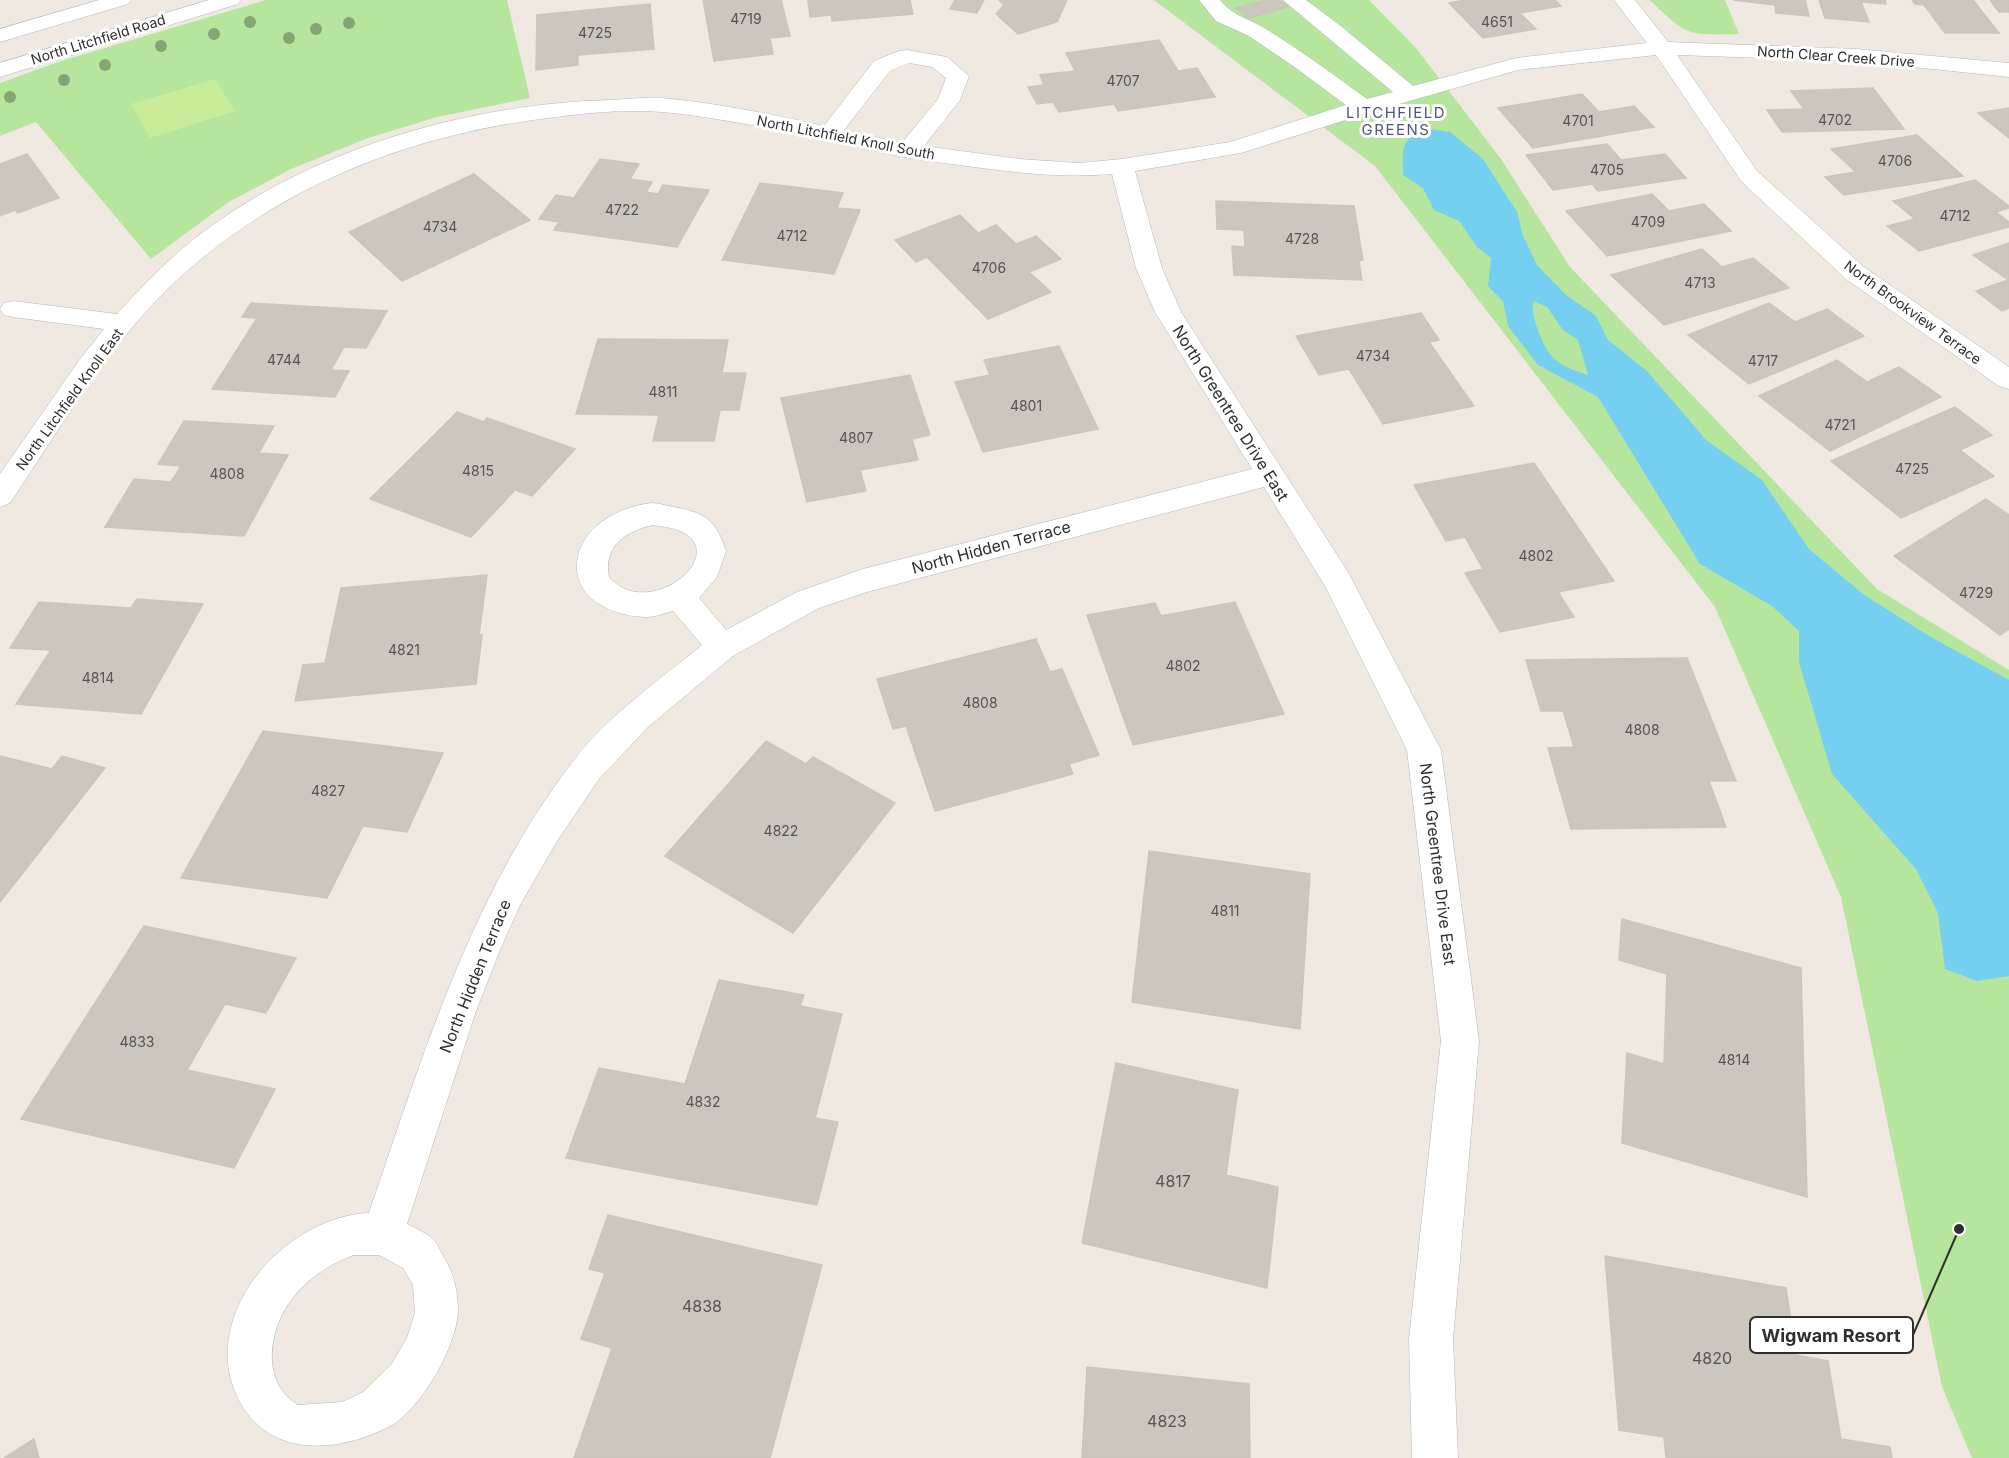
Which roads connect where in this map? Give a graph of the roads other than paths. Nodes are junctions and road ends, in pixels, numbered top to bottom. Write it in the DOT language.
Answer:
graph roads {
  1 [pos="121,0"];
  2 [pos="231,0"];
  3 [pos="1209,0"];
  4 [pos="1293,0"];
  5 [pos="1624,0"];
  6 [pos="1316,16"];
  7 [pos="1256,33"];
  8 [pos="0,36"];
  9 [pos="1662,48"];
  10 [pos="0,70"];
  11 [pos="2009,70"];
  12 [pos="1410,95"];
  13 [pos="1363,107"];
  14 [pos="830,134"];
  15 [pos="908,152"];
  16 [pos="1122,166"];
  17 [pos="281,193"];
  18 [pos="14,309"];
  19 [pos="123,323"];
  20 [pos="2009,380"];
  21 [pos="1270,475"];
  22 [pos="0,496"];
  23 [pos="679,596"];
  24 [pos="722,646"];
  25 [pos="383,1234"];
  26 [pos="1435,1458"];
  1 -- 8 [label="street, North Litchfield Road"];
  2 -- 10 [label="street, North Litchfield Road"];
  3 -- 7 [label="street"];
  4 -- 6 [label="street"];
  5 -- 9 [label="street, North Brookview Terrace"];
  6 -- 7 [label="street"];
  6 -- 12 [label="street"];
  7 -- 13 [label="street"];
  9 -- 11 [label="street, North Clear Creek Drive"];
  9 -- 12 [label="street, North Litchfield Knoll South"];
  9 -- 20 [label="street, North Brookview Terrace"];
  12 -- 13 [label="street, North Litchfield Knoll South"];
  13 -- 16 [label="street, North Litchfield Knoll South"];
  14 -- 15 [label="street, North Litchfield Knoll South"];
  14 -- 15 [label="street"];
  14 -- 17 [label="street, North Litchfield Knoll South"];
  15 -- 16 [label="street, North Litchfield Knoll South"];
  16 -- 21 [label="street, North Greentree Drive East"];
  17 -- 19 [label="street, North Litchfield Knoll East"];
  18 -- 19 [label="street"];
  19 -- 22 [label="street, North Litchfield Knoll East"];
  21 -- 24 [label="street, North Hidden Terrace"];
  21 -- 26 [label="street, North Greentree Drive East"];
  23 -- 24 [label="street"];
  24 -- 25 [label="street, North Hidden Terrace"];
  25 -- 25 [label="street"];
}
